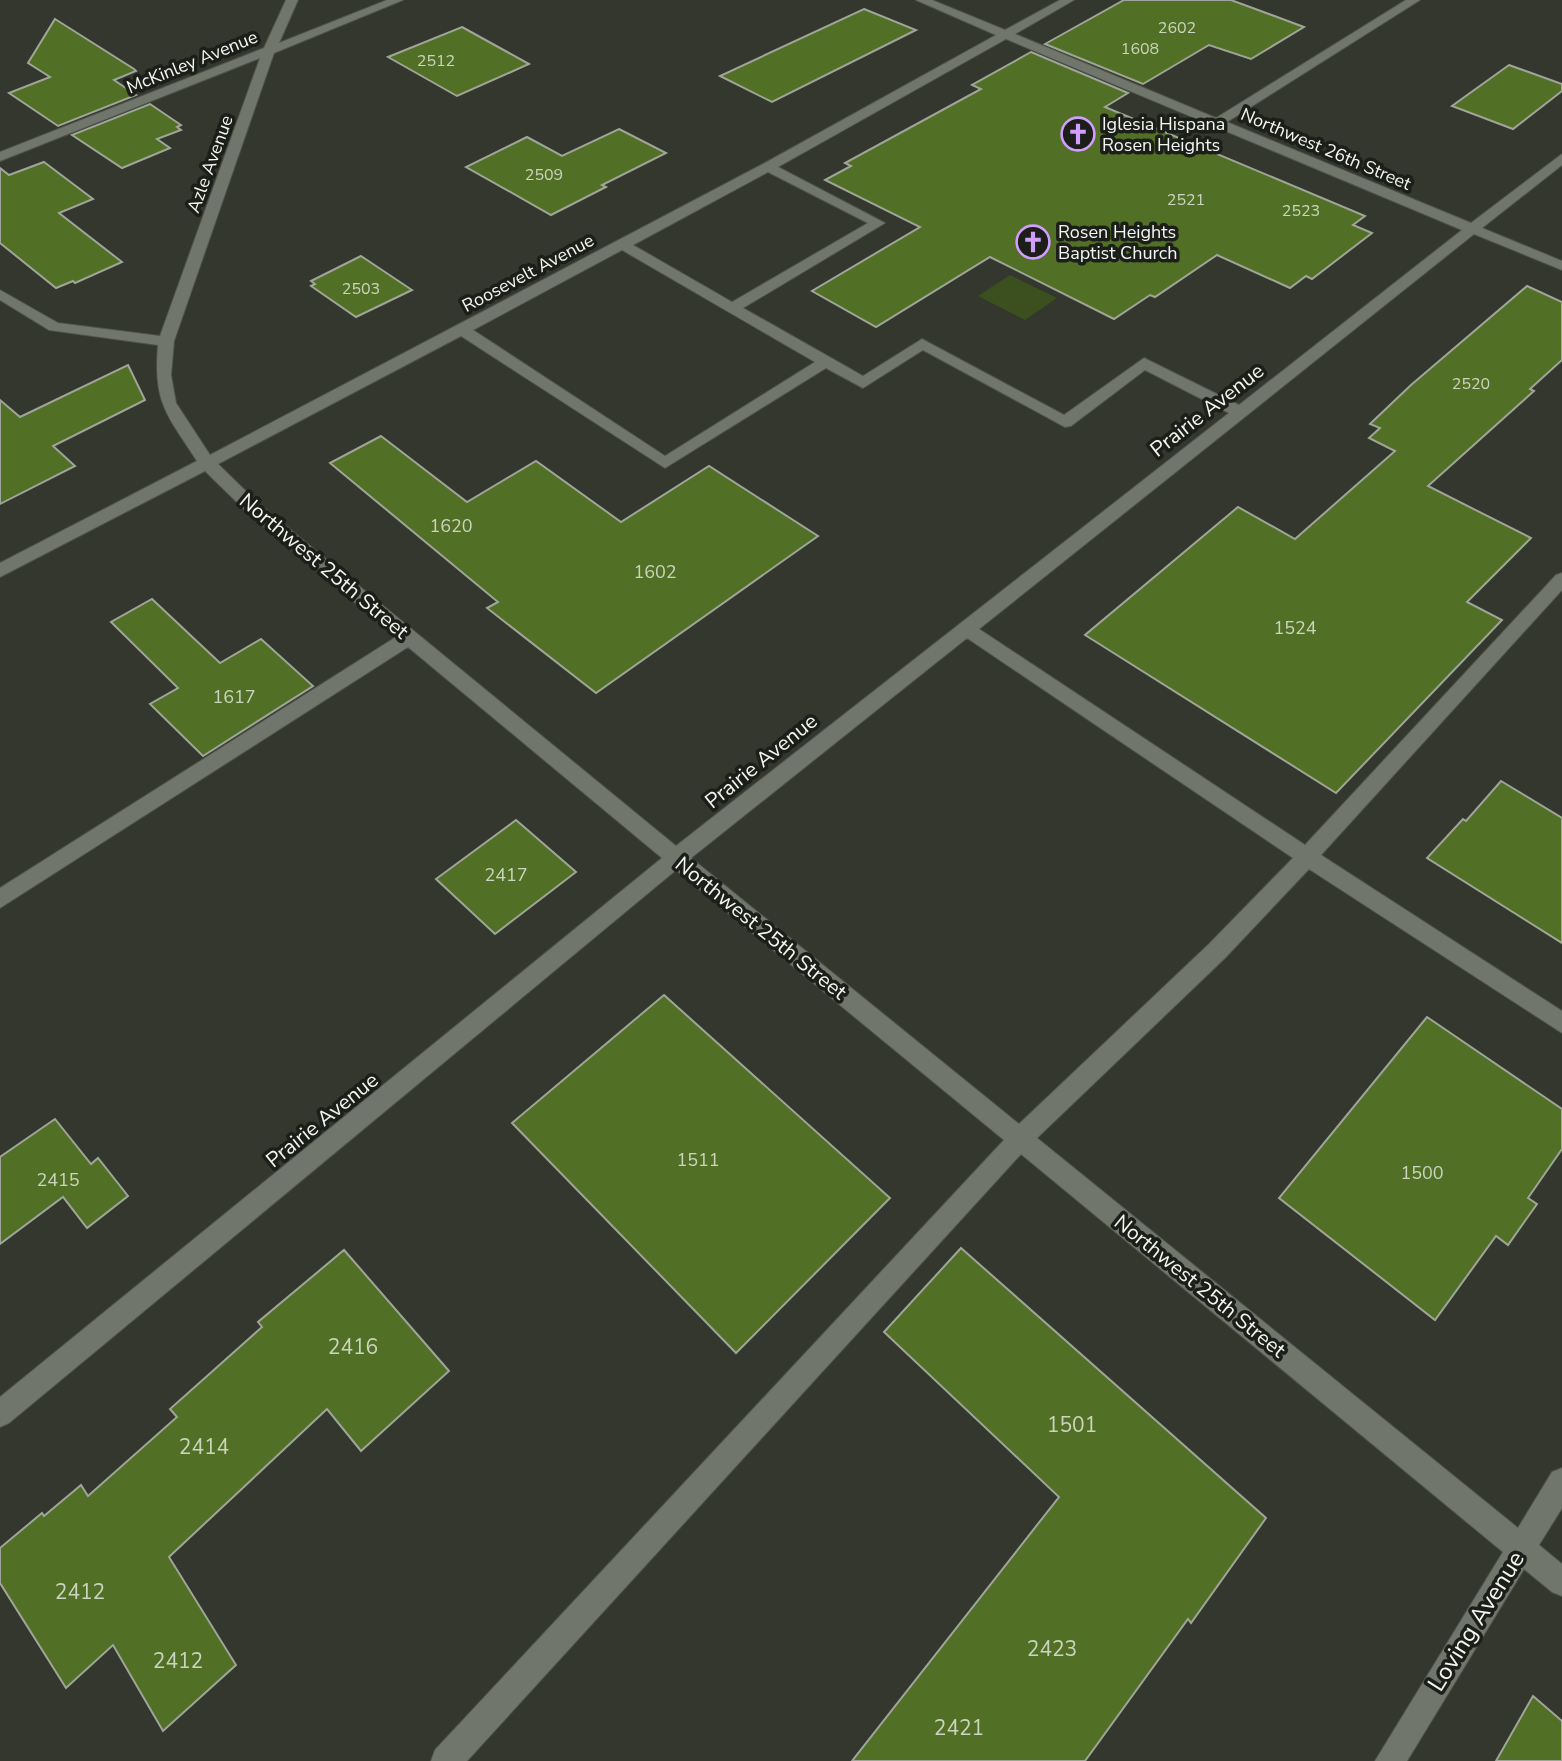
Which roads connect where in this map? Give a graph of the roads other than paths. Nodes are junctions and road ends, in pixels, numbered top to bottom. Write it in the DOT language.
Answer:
graph roads {
  1 [pos="292,0"];
  2 [pos="397,0"];
  3 [pos="922,0"];
  4 [pos="1068,0"];
  5 [pos="1414,0"];
  6 [pos="1002,34"];
  7 [pos="269,51"];
  8 [pos="1218,122"];
  9 [pos="0,157"];
  10 [pos="1562,158"];
  11 [pos="768,167"];
  12 [pos="1472,228"];
  13 [pos="622,244"];
  14 [pos="1562,266"];
  15 [pos="0,294"];
  16 [pos="732,308"];
  17 [pos="462,330"];
  18 [pos="166,341"];
  19 [pos="826,362"];
  20 [pos="1240,412"];
  21 [pos="206,462"];
  22 [pos="0,571"];
  23 [pos="1562,579"];
  24 [pos="966,629"];
  25 [pos="409,638"];
  26 [pos="676,858"];
  27 [pos="1307,858"];
  28 [pos="0,899"];
  29 [pos="1562,1023"];
  30 [pos="1020,1139"];
  31 [pos="0,1414"];
  32 [pos="1562,1482"];
  33 [pos="1521,1548"];
  34 [pos="1562,1582"];
  35 [pos="446,1761"];
  36 [pos="1390,1761"];
  1 -- 7 [label="street, Azle Avenue"];
  2 -- 7 [label="street, McKinley Avenue"];
  3 -- 6 [label="street, Northwest 26th Street"];
  4 -- 6 [label="street, Roosevelt Avenue"];
  5 -- 8 [label="street"];
  6 -- 8 [label="street, Northwest 26th Street"];
  6 -- 11 [label="street, Roosevelt Avenue"];
  7 -- 9 [label="street, McKinley Avenue"];
  7 -- 18 [label="street, Azle Avenue"];
  8 -- 12 [label="street, Northwest 26th Street"];
  10 -- 12 [label="street, Prairie Avenue"];
  11 -- 13 [label="street, Roosevelt Avenue"];
  11 -- 16 [label="street"];
  12 -- 14 [label="street, Northwest 26th Street"];
  12 -- 20 [label="street, Prairie Avenue"];
  13 -- 16 [label="street"];
  13 -- 17 [label="street, Roosevelt Avenue"];
  15 -- 18 [label="street"];
  16 -- 19 [label="street"];
  17 -- 19 [label="street"];
  17 -- 21 [label="street, Roosevelt Avenue"];
  18 -- 21 [label="street, Northwest 25th Street"];
  19 -- 20 [label="street"];
  20 -- 24 [label="street, Prairie Avenue"];
  21 -- 22 [label="street, Roosevelt Avenue"];
  21 -- 25 [label="street, Northwest 25th Street"];
  23 -- 27 [label="street"];
  24 -- 26 [label="street, Prairie Avenue"];
  24 -- 27 [label="street"];
  25 -- 26 [label="street, Northwest 25th Street"];
  25 -- 28 [label="street"];
  26 -- 30 [label="street, Northwest 25th Street"];
  26 -- 31 [label="street, Prairie Avenue"];
  27 -- 29 [label="street"];
  27 -- 30 [label="street"];
  30 -- 33 [label="street, Northwest 25th Street"];
  30 -- 35 [label="street"];
  32 -- 33 [label="street, Loving Avenue"];
  33 -- 34 [label="street, Northwest 25th Street"];
  33 -- 36 [label="street, Loving Avenue"];
}
